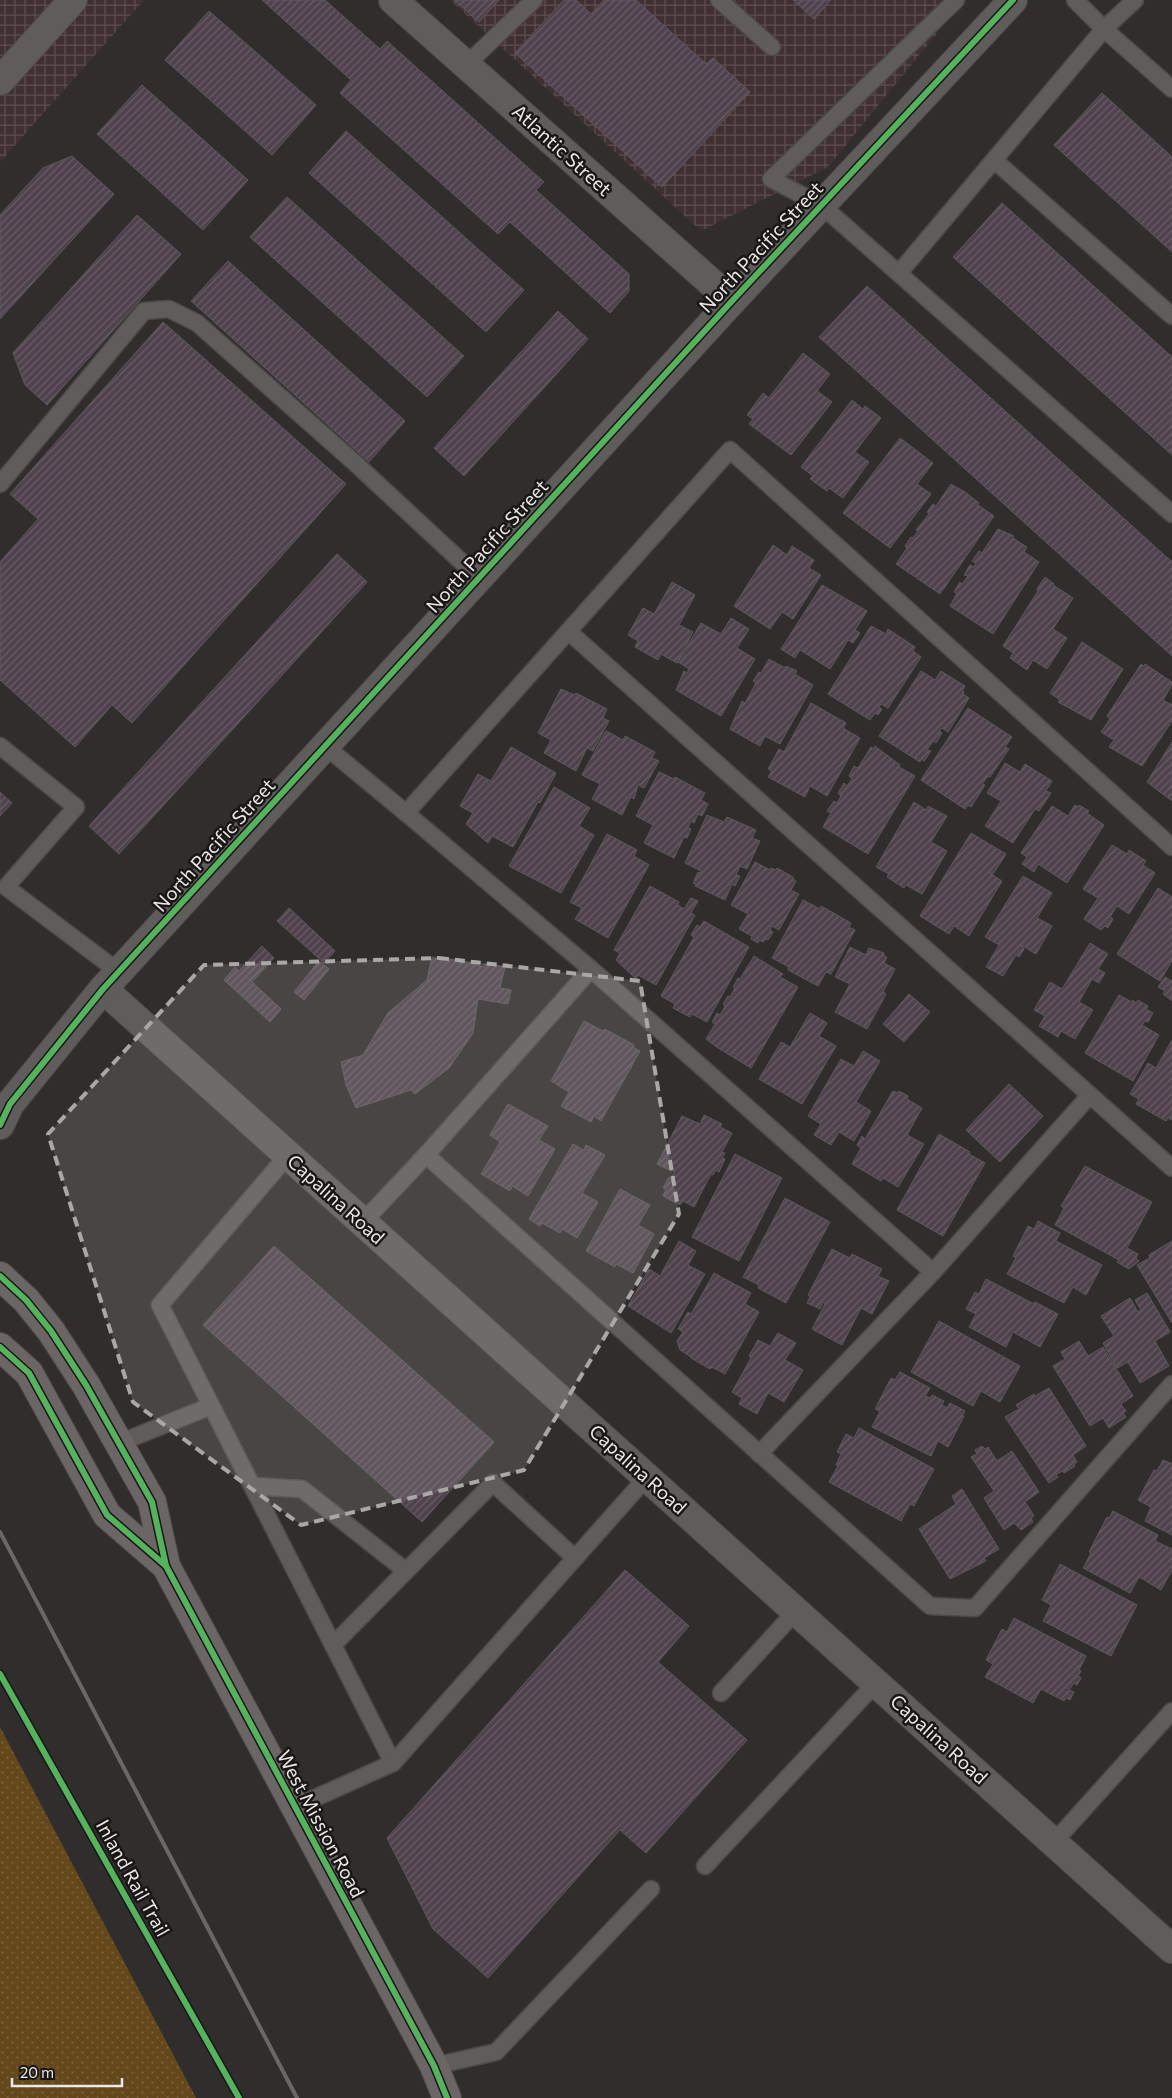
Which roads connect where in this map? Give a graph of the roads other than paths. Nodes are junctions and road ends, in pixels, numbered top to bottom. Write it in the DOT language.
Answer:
graph roads {
  1 [pos="73,0"];
  2 [pos="393,0"];
  3 [pos="534,0"];
  4 [pos="719,0"];
  5 [pos="956,0"];
  6 [pos="1013,0"];
  7 [pos="1075,0"];
  8 [pos="1135,0"];
  9 [pos="1104,29"];
  10 [pos="772,47"];
  11 [pos="466,65"];
  12 [pos="0,80"];
  13 [pos="1172,89"];
  14 [pos="994,160"];
  15 [pos="821,205"];
  16 [pos="898,273"];
  17 [pos="732,301"];
  18 [pos="1172,316"];
  19 [pos="0,484"];
  20 [pos="1172,514"];
  21 [pos="479,578"];
  22 [pos="569,632"];
  23 [pos="0,746"];
  24 [pos="326,746"];
  25 [pos="406,813"];
  26 [pos="1172,847"];
  27 [pos="591,969"];
  28 [pos="111,980"];
  29 [pos="1090,1095"];
  30 [pos="0,1125"];
  31 [pos="288,1155"];
  32 [pos="426,1155"];
  33 [pos="1172,1168"];
  34 [pos="362,1222"];
  35 [pos="934,1272"];
  36 [pos="0,1276"];
  37 [pos="0,1347"];
  38 [pos="1172,1384"];
  39 [pos="211,1406"];
  40 [pos="119,1443"];
  41 [pos="759,1454"];
  42 [pos="647,1477"];
  43 [pos="252,1486"];
  44 [pos="575,1558"];
  45 [pos="166,1566"];
  46 [pos="406,1571"];
  47 [pos="796,1611"];
  48 [pos="333,1645"];
  49 [pos="876,1683"];
  50 [pos="721,1693"];
  51 [pos="1172,1711"];
  52 [pos="393,1763"];
  53 [pos="295,1807"];
  54 [pos="1054,1842"];
  55 [pos="705,1866"];
  56 [pos="651,1889"];
  57 [pos="1172,1949"];
  58 [pos="434,2066"];
  59 [pos="447,2098"];
  60 [pos="460,2098"];
  1 -- 12 [label="street"];
  2 -- 11 [label="street, Atlantic Street"];
  3 -- 11 [label="lane"];
  4 -- 10 [label="lane"];
  5 -- 15 [label="lane"];
  6 -- 15 [label="street, North Pacific Street"];
  7 -- 9 [label="lane"];
  8 -- 9 [label="lane"];
  9 -- 13 [label="lane"];
  9 -- 14 [label="lane"];
  11 -- 17 [label="street, Atlantic Street"];
  14 -- 16 [label="lane"];
  14 -- 18 [label="lane"];
  15 -- 16 [label="lane"];
  15 -- 17 [label="street, North Pacific Street"];
  16 -- 20 [label="lane"];
  17 -- 21 [label="street, North Pacific Street"];
  19 -- 21 [label="lane"];
  21 -- 24 [label="street, North Pacific Street"];
  22 -- 25 [label="lane"];
  22 -- 26 [label="lane"];
  22 -- 29 [label="lane"];
  23 -- 28 [label="lane"];
  24 -- 25 [label="lane"];
  24 -- 28 [label="street, North Pacific Street"];
  25 -- 27 [label="lane"];
  27 -- 32 [label="lane"];
  27 -- 35 [label="lane"];
  28 -- 30 [label="street, North Pacific Street"];
  28 -- 31 [label="street, Capalina Road"];
  29 -- 33 [label="lane"];
  29 -- 35 [label="lane"];
  31 -- 34 [label="street, Capalina Road"];
  31 -- 39 [label="lane"];
  32 -- 34 [label="lane"];
  32 -- 41 [label="lane"];
  34 -- 42 [label="street, Capalina Road"];
  35 -- 41 [label="lane"];
  36 -- 40 [label="main road, West Mission Road"];
  37 -- 45 [label="main road, West Mission Road"];
  38 -- 41 [label="lane"];
  39 -- 40 [label="lane"];
  39 -- 43 [label="lane"];
  40 -- 45 [label="main road, West Mission Road"];
  42 -- 44 [label="lane"];
  42 -- 47 [label="street, Capalina Road"];
  43 -- 46 [label="lane"];
  43 -- 48 [label="lane"];
  44 -- 46 [label="lane"];
  44 -- 52 [label="lane"];
  45 -- 53 [label="main road, West Mission Road"];
  46 -- 48 [label="lane"];
  47 -- 49 [label="street, Capalina Road"];
  47 -- 50 [label="lane"];
  48 -- 52 [label="lane"];
  49 -- 54 [label="street, Capalina Road"];
  49 -- 55 [label="lane"];
  51 -- 54 [label="lane"];
  52 -- 53 [label="lane"];
  53 -- 58 [label="main road, West Mission Road"];
  54 -- 57 [label="street, Capalina Road"];
  56 -- 58 [label="lane"];
  58 -- 59 [label="main road, West Mission Road"];
  58 -- 60 [label="main road, West Mission Road"];
}
